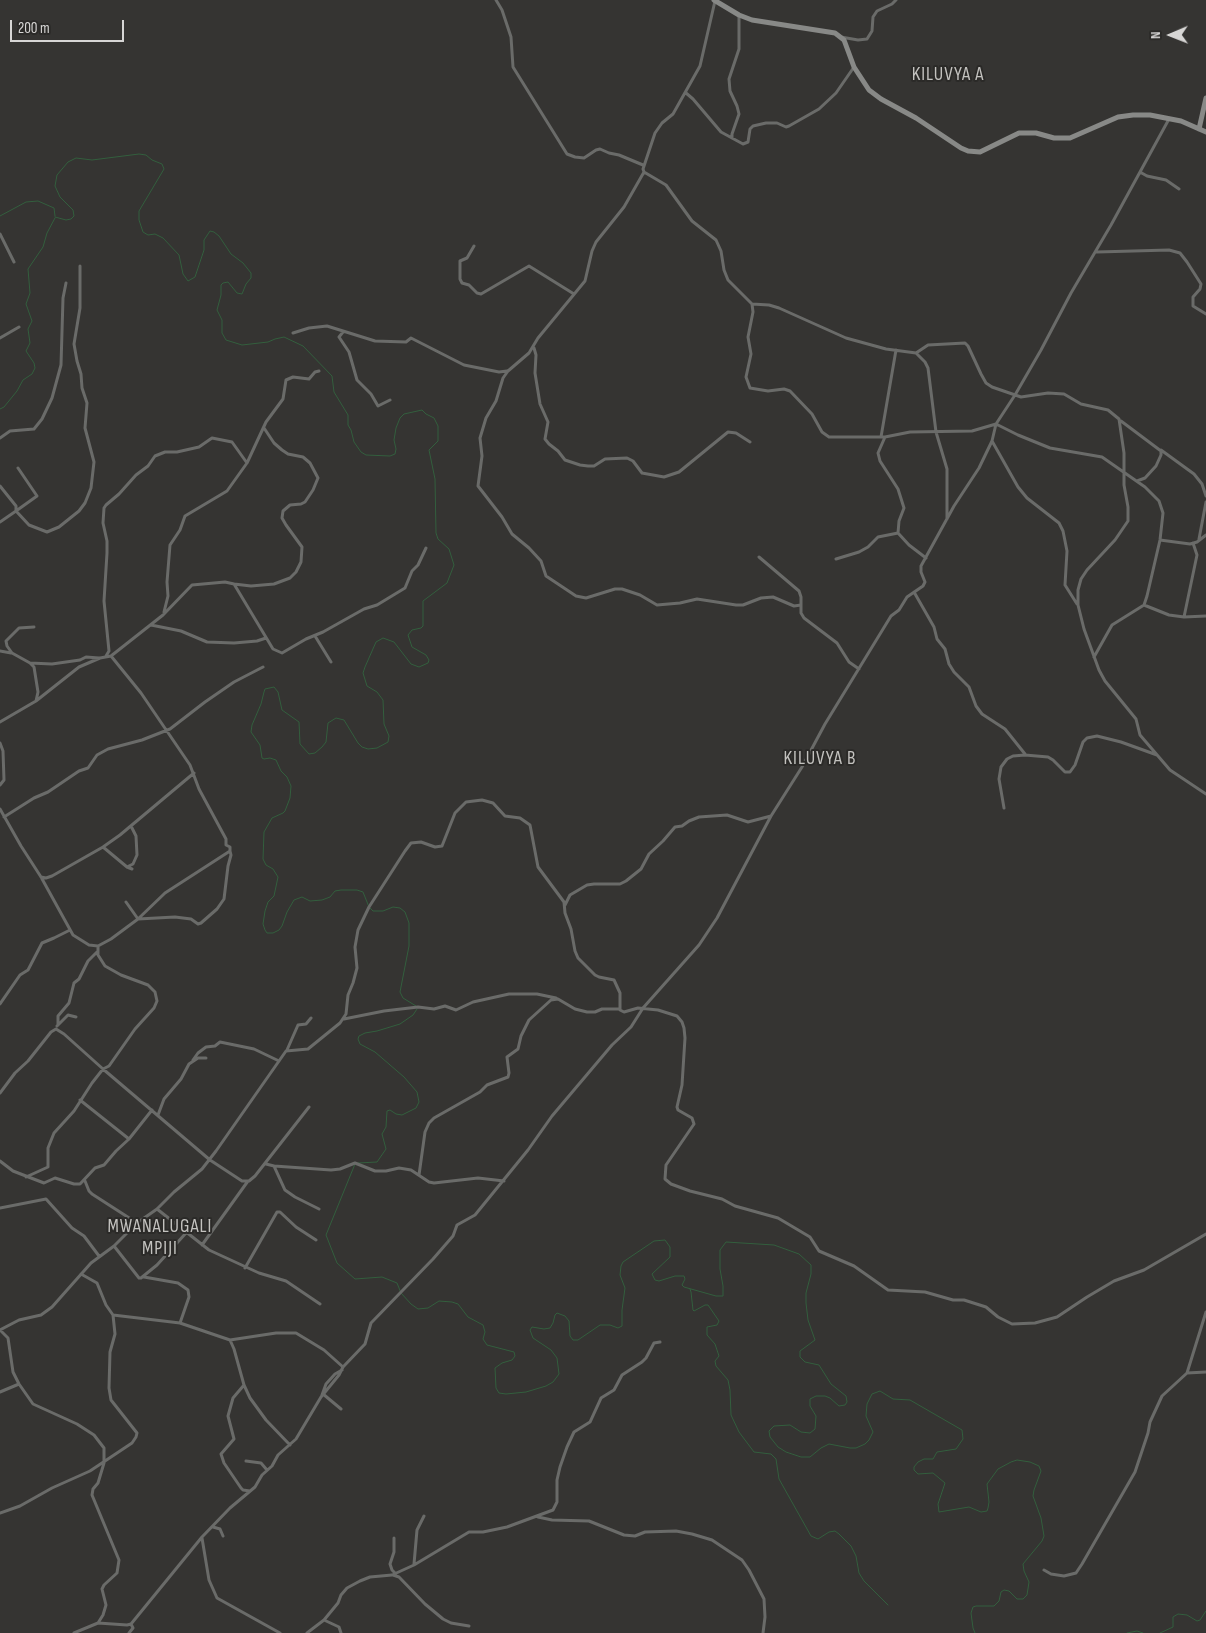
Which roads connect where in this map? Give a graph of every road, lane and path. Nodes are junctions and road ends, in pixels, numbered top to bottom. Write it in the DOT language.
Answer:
graph roads {
  1 [pos="496,0"];
  2 [pos="714,0"];
  3 [pos="896,0"];
  4 [pos="739,15"];
  5 [pos="840,36"];
  6 [pos="854,67"];
  7 [pos="686,92"];
  8 [pos="1206,98"];
  9 [pos="1169,119"];
  10 [pos="1199,129"];
  11 [pos="1206,132"];
  12 [pos="732,138"];
  13 [pos="643,165"];
  14 [pos="644,172"];
  15 [pos="1140,172"];
  16 [pos="1179,188"];
  17 [pos="0,234"];
  18 [pos="474,246"];
  19 [pos="1096,252"];
  20 [pos="14,262"];
  21 [pos="80,266"];
  22 [pos="66,283"];
  23 [pos="574,294"];
  24 [pos="752,304"];
  25 [pos="1206,314"];
  26 [pos="19,327"];
  27 [pos="344,331"];
  28 [pos="293,333"];
  29 [pos="0,338"];
  30 [pos="534,347"];
  31 [pos="896,350"];
  32 [pos="916,353"];
  33 [pos="319,371"];
  34 [pos="508,371"];
  35 [pos="1015,395"];
  36 [pos="390,400"];
  37 [pos="1120,421"];
  38 [pos="996,424"];
  39 [pos="263,427"];
  40 [pos="936,432"];
  41 [pos="883,437"];
  42 [pos="0,438"];
  43 [pos="992,441"];
  44 [pos="750,442"];
  45 [pos="1160,449"];
  46 [pos="247,463"];
  47 [pos="18,468"];
  48 [pos="1124,471"];
  49 [pos="1145,478"];
  50 [pos="1137,481"];
  51 [pos="0,486"];
  52 [pos="1145,487"];
  53 [pos="1206,491"];
  54 [pos="1206,496"];
  55 [pos="1206,502"];
  56 [pos="16,510"];
  57 [pos="947,520"];
  58 [pos="0,522"];
  59 [pos="898,533"];
  60 [pos="1206,535"];
  61 [pos="1160,540"];
  62 [pos="1199,540"];
  63 [pos="1193,543"];
  64 [pos="426,548"];
  65 [pos="759,557"];
  66 [pos="836,558"];
  67 [pos="926,558"];
  68 [pos="234,584"];
  69 [pos="914,592"];
  70 [pos="801,605"];
  71 [pos="1078,605"];
  72 [pos="1144,605"];
  73 [pos="163,614"];
  74 [pos="1206,616"];
  75 [pos="1184,617"];
  76 [pos="150,625"];
  77 [pos="34,627"];
  78 [pos="315,636"];
  79 [pos="266,638"];
  80 [pos="0,651"];
  81 [pos="12,653"];
  82 [pos="109,656"];
  83 [pos="1094,657"];
  84 [pos="100,658"];
  85 [pos="330,662"];
  86 [pos="30,663"];
  87 [pos="263,667"];
  88 [pos="859,669"];
  89 [pos="36,701"];
  90 [pos="0,722"];
  91 [pos="166,730"];
  92 [pos="0,743"];
  93 [pos="1025,755"];
  94 [pos="1158,755"];
  95 [pos="194,773"];
  96 [pos="0,785"];
  97 [pos="1206,794"];
  98 [pos="1004,808"];
  99 [pos="0,810"];
  100 [pos="771,816"];
  101 [pos="4,817"];
  102 [pos="131,826"];
  103 [pos="103,847"];
  104 [pos="230,851"];
  105 [pos="127,867"];
  106 [pos="132,869"];
  107 [pos="41,877"];
  108 [pos="126,902"];
  109 [pos="565,905"];
  110 [pos="138,919"];
  111 [pos="70,930"];
  112 [pos="98,946"];
  113 [pos="97,952"];
  114 [pos="556,998"];
  115 [pos="0,1004"];
  116 [pos="619,1009"];
  117 [pos="643,1009"];
  118 [pos="76,1017"];
  119 [pos="311,1018"];
  120 [pos="343,1019"];
  121 [pos="57,1027"];
  122 [pos="286,1051"];
  123 [pos="206,1058"];
  124 [pos="193,1060"];
  125 [pos="279,1061"];
  126 [pos="104,1069"];
  127 [pos="0,1093"];
  128 [pos="80,1100"];
  129 [pos="309,1108"];
  130 [pos="152,1110"];
  131 [pos="158,1115"];
  132 [pos="129,1139"];
  133 [pos="210,1160"];
  134 [pos="0,1161"];
  135 [pos="265,1164"];
  136 [pos="274,1166"];
  137 [pos="420,1175"];
  138 [pos="26,1176"];
  139 [pos="249,1180"];
  140 [pos="85,1181"];
  141 [pos="504,1181"];
  142 [pos="0,1208"];
  143 [pos="157,1209"];
  144 [pos="318,1209"];
  145 [pos="137,1223"];
  146 [pos="186,1232"];
  147 [pos="1206,1234"];
  148 [pos="316,1240"];
  149 [pos="202,1245"];
  150 [pos="114,1246"];
  151 [pos="99,1256"];
  152 [pos="245,1268"];
  153 [pos="81,1274"];
  154 [pos="144,1277"];
  155 [pos="320,1304"];
  156 [pos="1206,1312"];
  157 [pos="113,1315"];
  158 [pos="180,1323"];
  159 [pos="230,1340"];
  160 [pos="660,1342"];
  161 [pos="342,1369"];
  162 [pos="1206,1372"];
  163 [pos="1187,1373"];
  164 [pos="19,1384"];
  165 [pos="244,1385"];
  166 [pos="0,1392"];
  167 [pos="322,1395"];
  168 [pos="341,1409"];
  169 [pos="290,1445"];
  170 [pos="246,1461"];
  171 [pos="104,1463"];
  172 [pos="267,1470"];
  173 [pos="251,1491"];
  174 [pos="0,1513"];
  175 [pos="424,1516"];
  176 [pos="537,1516"];
  177 [pos="212,1527"];
  178 [pos="223,1536"];
  179 [pos="202,1537"];
  180 [pos="394,1538"];
  181 [pos="414,1565"];
  182 [pos="1044,1570"];
  183 [pos="394,1574"];
  184 [pos="324,1620"];
  185 [pos="98,1624"];
  186 [pos="132,1624"];
  187 [pos="469,1626"];
  188 [pos="74,1633"];
  189 [pos="129,1633"];
  190 [pos="280,1633"];
  191 [pos="307,1633"];
  192 [pos="341,1633"];
  193 [pos="763,1633"];
  1 -- 13 [label="street"];
  2 -- 4 [label="street"];
  2 -- 7 [label="street"];
  3 -- 5 [label="street"];
  4 -- 5 [label="street"];
  4 -- 12 [label="street"];
  5 -- 6 [label="street"];
  6 -- 9 [label="street"];
  6 -- 12 [label="street"];
  7 -- 12 [label="street"];
  7 -- 13 [label="street"];
  8 -- 10 [label="street"];
  9 -- 10 [label="street"];
  9 -- 15 [label="street"];
  10 -- 11 [label="street"];
  13 -- 14 [label="street"];
  14 -- 23 [label="street"];
  14 -- 24 [label="street"];
  15 -- 16 [label="street"];
  15 -- 19 [label="street"];
  17 -- 20 [label="street"];
  18 -- 23 [label="street"];
  19 -- 25 [label="street"];
  19 -- 35 [label="street"];
  21 -- 56 [label="street"];
  22 -- 42 [label="street"];
  23 -- 30 [label="street"];
  24 -- 31 [label="street"];
  24 -- 41 [label="street"];
  26 -- 29 [label="street"];
  27 -- 28 [label="street"];
  27 -- 34 [label="street"];
  27 -- 36 [label="street"];
  30 -- 34 [label="street"];
  30 -- 44 [label="street"];
  31 -- 32 [label="street"];
  31 -- 41 [label="street"];
  32 -- 35 [label="street"];
  32 -- 40 [label="street"];
  33 -- 39 [label="street"];
  34 -- 70 [label="street"];
  35 -- 37 [label="street"];
  35 -- 38 [label="street"];
  37 -- 45 [label="street"];
  37 -- 48 [label="street"];
  38 -- 40 [label="street"];
  38 -- 43 [label="street"];
  38 -- 48 [label="street"];
  39 -- 46 [label="street"];
  39 -- 68 [label="street"];
  40 -- 41 [label="street"];
  40 -- 57 [label="street"];
  41 -- 59 [label="street"];
  43 -- 57 [label="street"];
  43 -- 71 [label="street"];
  45 -- 49 [label="street"];
  45 -- 53 [label="street"];
  46 -- 73 [label="street"];
  46 -- 82 [label="street"];
  47 -- 56 [label="street"];
  48 -- 50 [label="street"];
  48 -- 71 [label="street"];
  49 -- 50 [label="street"];
  49 -- 52 [label="street"];
  50 -- 52 [label="street"];
  51 -- 56 [label="street"];
  52 -- 61 [label="street"];
  53 -- 54 [label="street"];
  55 -- 62 [label="street"];
  56 -- 58 [label="street"];
  57 -- 67 [label="street"];
  59 -- 66 [label="street"];
  59 -- 67 [label="street"];
  60 -- 62 [label="street"];
  61 -- 63 [label="street"];
  61 -- 72 [label="street"];
  62 -- 63 [label="street"];
  63 -- 75 [label="street"];
  64 -- 78 [label="street"];
  65 -- 70 [label="street"];
  67 -- 69 [label="street"];
  68 -- 73 [label="street"];
  68 -- 79 [label="street"];
  69 -- 88 [label="street"];
  69 -- 93 [label="street"];
  70 -- 88 [label="street"];
  71 -- 83 [label="street"];
  72 -- 75 [label="street"];
  72 -- 83 [label="street"];
  73 -- 76 [label="street"];
  74 -- 75 [label="street"];
  76 -- 79 [label="street"];
  76 -- 82 [label="street"];
  77 -- 81 [label="street"];
  78 -- 79 [label="street"];
  78 -- 85 [label="street"];
  80 -- 81 [label="street"];
  81 -- 86 [label="street"];
  82 -- 84 [label="street"];
  82 -- 91 [label="street"];
  83 -- 94 [label="street"];
  84 -- 86 [label="street"];
  84 -- 89 [label="street"];
  86 -- 89 [label="street"];
  87 -- 91 [label="street"];
  88 -- 100 [label="street"];
  89 -- 90 [label="street"];
  91 -- 95 [label="street"];
  91 -- 101 [label="street"];
  92 -- 96 [label="street"];
  93 -- 94 [label="street"];
  93 -- 98 [label="street"];
  94 -- 97 [label="street"];
  95 -- 102 [label="street"];
  95 -- 104 [label="street"];
  99 -- 101 [label="street"];
  100 -- 109 [label="street"];
  100 -- 117 [label="street"];
  101 -- 107 [label="street"];
  102 -- 103 [label="street"];
  102 -- 105 [label="street"];
  103 -- 105 [label="street"];
  103 -- 107 [label="street"];
  104 -- 110 [label="street"];
  104 -- 110 [label="street"];
  105 -- 106 [label="street"];
  107 -- 111 [label="street"];
  108 -- 110 [label="street"];
  109 -- 116 [label="street"];
  109 -- 120 [label="street"];
  110 -- 112 [label="street"];
  111 -- 112 [label="street"];
  111 -- 115 [label="street"];
  112 -- 113 [label="street"];
  113 -- 121 [label="street"];
  113 -- 126 [label="street"];
  114 -- 116 [label="street"];
  114 -- 120 [label="street"];
  114 -- 137 [label="street"];
  116 -- 117 [label="street"];
  117 -- 141 [label="street"];
  117 -- 147 [label="street"];
  118 -- 121 [label="street"];
  119 -- 122 [label="street"];
  120 -- 122 [label="street"];
  121 -- 126 [label="street"];
  121 -- 127 [label="street"];
  122 -- 125 [label="street"];
  123 -- 124 [label="street"];
  124 -- 125 [label="street"];
  124 -- 131 [label="street"];
  125 -- 133 [label="street"];
  126 -- 128 [label="street"];
  126 -- 130 [label="street"];
  128 -- 132 [label="street"];
  128 -- 138 [label="street"];
  129 -- 135 [label="street"];
  130 -- 131 [label="street"];
  130 -- 132 [label="street"];
  131 -- 133 [label="street"];
  132 -- 140 [label="street"];
  133 -- 139 [label="street"];
  133 -- 143 [label="street"];
  134 -- 138 [label="street"];
  135 -- 136 [label="street"];
  135 -- 139 [label="street"];
  136 -- 137 [label="street"];
  136 -- 144 [label="street"];
  137 -- 141 [label="street"];
  138 -- 140 [label="street"];
  139 -- 149 [label="street"];
  140 -- 145 [label="street"];
  141 -- 161 [label="street"];
  142 -- 151 [label="street"];
  143 -- 145 [label="street"];
  143 -- 146 [label="street"];
  145 -- 150 [label="street"];
  146 -- 149 [label="street"];
  146 -- 154 [label="street"];
  148 -- 152 [label="street"];
  149 -- 152 [label="street"];
  150 -- 151 [label="street"];
  150 -- 154 [label="street"];
  151 -- 153 [label="street"];
  152 -- 155 [label="street"];
  153 -- 157 [label="street"];
  153 -- 164 [label="street"];
  154 -- 158 [label="street"];
  156 -- 163 [label="street"];
  157 -- 158 [label="street"];
  157 -- 171 [label="street"];
  158 -- 159 [label="street"];
  159 -- 161 [label="street"];
  159 -- 165 [label="street"];
  160 -- 176 [label="street"];
  161 -- 167 [label="street"];
  162 -- 163 [label="street"];
  163 -- 182 [label="street"];
  164 -- 166 [label="street"];
  164 -- 171 [label="street"];
  165 -- 169 [label="street"];
  165 -- 173 [label="street"];
  167 -- 168 [label="street"];
  167 -- 169 [label="street"];
  169 -- 172 [label="street"];
  170 -- 172 [label="street"];
  171 -- 174 [label="street"];
  171 -- 185 [label="street"];
  172 -- 173 [label="street"];
  173 -- 177 [label="street"];
  175 -- 181 [label="street"];
  176 -- 181 [label="street"];
  176 -- 193 [label="street"];
  177 -- 178 [label="street"];
  177 -- 179 [label="street"];
  179 -- 186 [label="street"];
  179 -- 190 [label="street"];
  180 -- 183 [label="street"];
  181 -- 183 [label="street"];
  183 -- 184 [label="street"];
  183 -- 187 [label="street"];
  184 -- 191 [label="street"];
  184 -- 192 [label="street"];
  185 -- 186 [label="street"];
  185 -- 188 [label="street"];
  186 -- 189 [label="street"];
}
